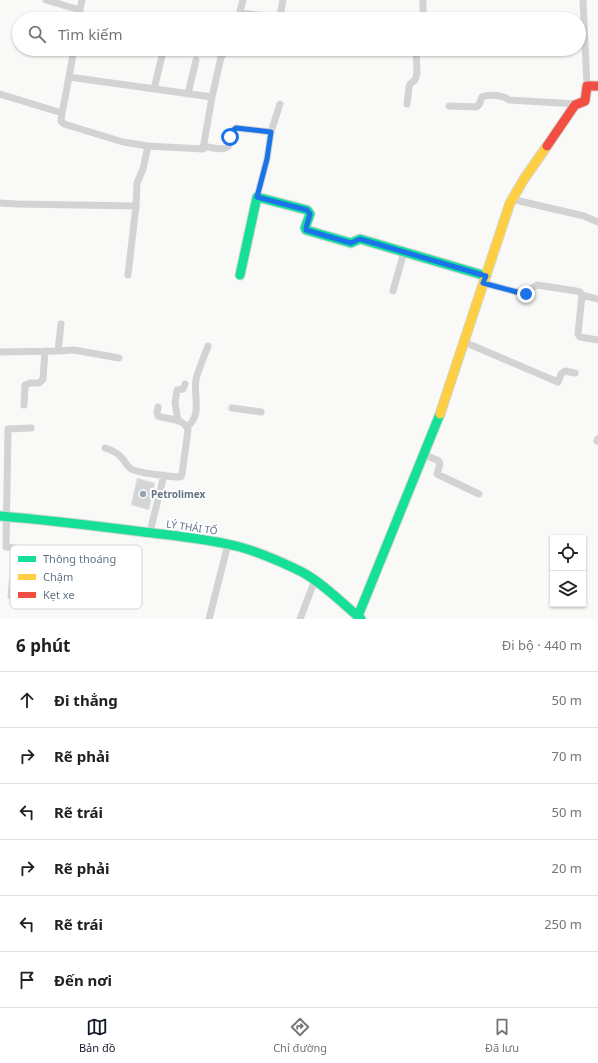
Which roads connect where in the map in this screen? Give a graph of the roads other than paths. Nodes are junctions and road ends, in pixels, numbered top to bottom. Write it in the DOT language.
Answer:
graph roads {
  1 [pos="46,0"];
  2 [pos="82,0"];
  3 [pos="243,0"];
  4 [pos="283,0"];
  5 [pos="423,0"];
  6 [pos="583,0"];
  7 [pos="80,10"];
  8 [pos="240,12"];
  9 [pos="281,12"];
  10 [pos="423,12"];
  11 [pos="584,12"];
  12 [pos="73,56"];
  13 [pos="162,56"];
  14 [pos="222,56"];
  15 [pos="416,56"];
  16 [pos="586,56"];
  17 [pos="196,60"];
  18 [pos="69,77"];
  19 [pos="587,86"];
  20 [pos="598,86"];
  21 [pos="154,89"];
  22 [pos="0,94"];
  23 [pos="188,94"];
  24 [pos="212,97"];
  25 [pos="280,104"];
  26 [pos="407,104"];
  27 [pos="577,104"];
  28 [pos="449,106"];
  29 [pos="62,113"];
  30 [pos="271,132"];
  31 [pos="148,146"];
  32 [pos="203,146"];
  33 [pos="257,197"];
  34 [pos="511,199"];
  35 [pos="0,203"];
  36 [pos="136,206"];
  37 [pos="598,222"];
  38 [pos="404,252"];
  39 [pos="128,275"];
  40 [pos="240,275"];
  41 [pos="484,279"];
  42 [pos="393,291"];
  43 [pos="582,295"];
  44 [pos="598,299"];
  45 [pos="61,324"];
  46 [pos="598,340"];
  47 [pos="464,342"];
  48 [pos="208,346"];
  49 [pos="45,351"];
  50 [pos="58,351"];
  51 [pos="0,352"];
  52 [pos="119,358"];
  53 [pos="575,373"];
  54 [pos="185,384"];
  55 [pos="24,405"];
  56 [pos="158,406"];
  57 [pos="232,408"];
  58 [pos="260,412"];
  59 [pos="178,421"];
  60 [pos="187,427"];
  61 [pos="31,428"];
  62 [pos="105,448"];
  63 [pos="423,454"];
  64 [pos="164,475"];
  65 [pos="479,494"];
  66 [pos="3,516"];
  67 [pos="150,532"];
  68 [pos="228,544"];
  69 [pos="10,547"];
  70 [pos="315,580"];
  71 [pos="359,618"];
  72 [pos="209,619"];
  73 [pos="300,619"];
  1 -- 7 [label="street"];
  2 -- 7 [label="street"];
  3 -- 8 [label="street"];
  4 -- 9 [label="street"];
  5 -- 10 [label="street"];
  6 -- 11 [label="street"];
  12 -- 18 [label="street"];
  13 -- 21 [label="street"];
  14 -- 24 [label="street"];
  15 -- 26 [label="street"];
  16 -- 19 [label="street"];
  17 -- 23 [label="street"];
  18 -- 21 [label="street"];
  18 -- 29 [label="street"];
  19 -- 20 [label="street"];
  19 -- 27 [label="street"];
  21 -- 23 [label="street"];
  22 -- 29 [label="street"];
  23 -- 24 [label="street"];
  24 -- 32 [label="street"];
  25 -- 30 [label="street"];
  27 -- 28 [label="street"];
  27 -- 34 [label="street"];
  29 -- 31 [label="street"];
  30 -- 32 [label="street"];
  30 -- 33 [label="street"];
  31 -- 32 [label="street"];
  31 -- 36 [label="street"];
  33 -- 38 [label="street"];
  33 -- 40 [label="street"];
  34 -- 37 [label="street"];
  34 -- 41 [label="street"];
  35 -- 36 [label="street"];
  36 -- 39 [label="street"];
  38 -- 41 [label="street"];
  38 -- 42 [label="street"];
  41 -- 43 [label="street"];
  41 -- 47 [label="street"];
  43 -- 44 [label="street"];
  43 -- 46 [label="street"];
  45 -- 50 [label="street"];
  47 -- 53 [label="street"];
  47 -- 63 [label="street"];
  48 -- 60 [label="street"];
  49 -- 50 [label="street"];
  49 -- 51 [label="street"];
  49 -- 55 [label="street"];
  50 -- 52 [label="street"];
  54 -- 59 [label="street"];
  56 -- 59 [label="street"];
  57 -- 58 [label="street"];
  59 -- 60 [label="street"];
  60 -- 64 [label="street"];
  61 -- 66 [label="street"];
  62 -- 64 [label="street"];
  63 -- 65 [label="street"];
  63 -- 71 [label="street"];
  64 -- 67 [label="street"];
  66 -- 67 [label="street, LÝ THÁI TỔ"];
  66 -- 69 [label="street"];
  67 -- 68 [label="street, LÝ THÁI TỔ"];
  68 -- 70 [label="street, LÝ THÁI TỔ"];
  68 -- 72 [label="street"];
  70 -- 71 [label="street, LÝ THÁI TỔ"];
  70 -- 73 [label="street"];
}
